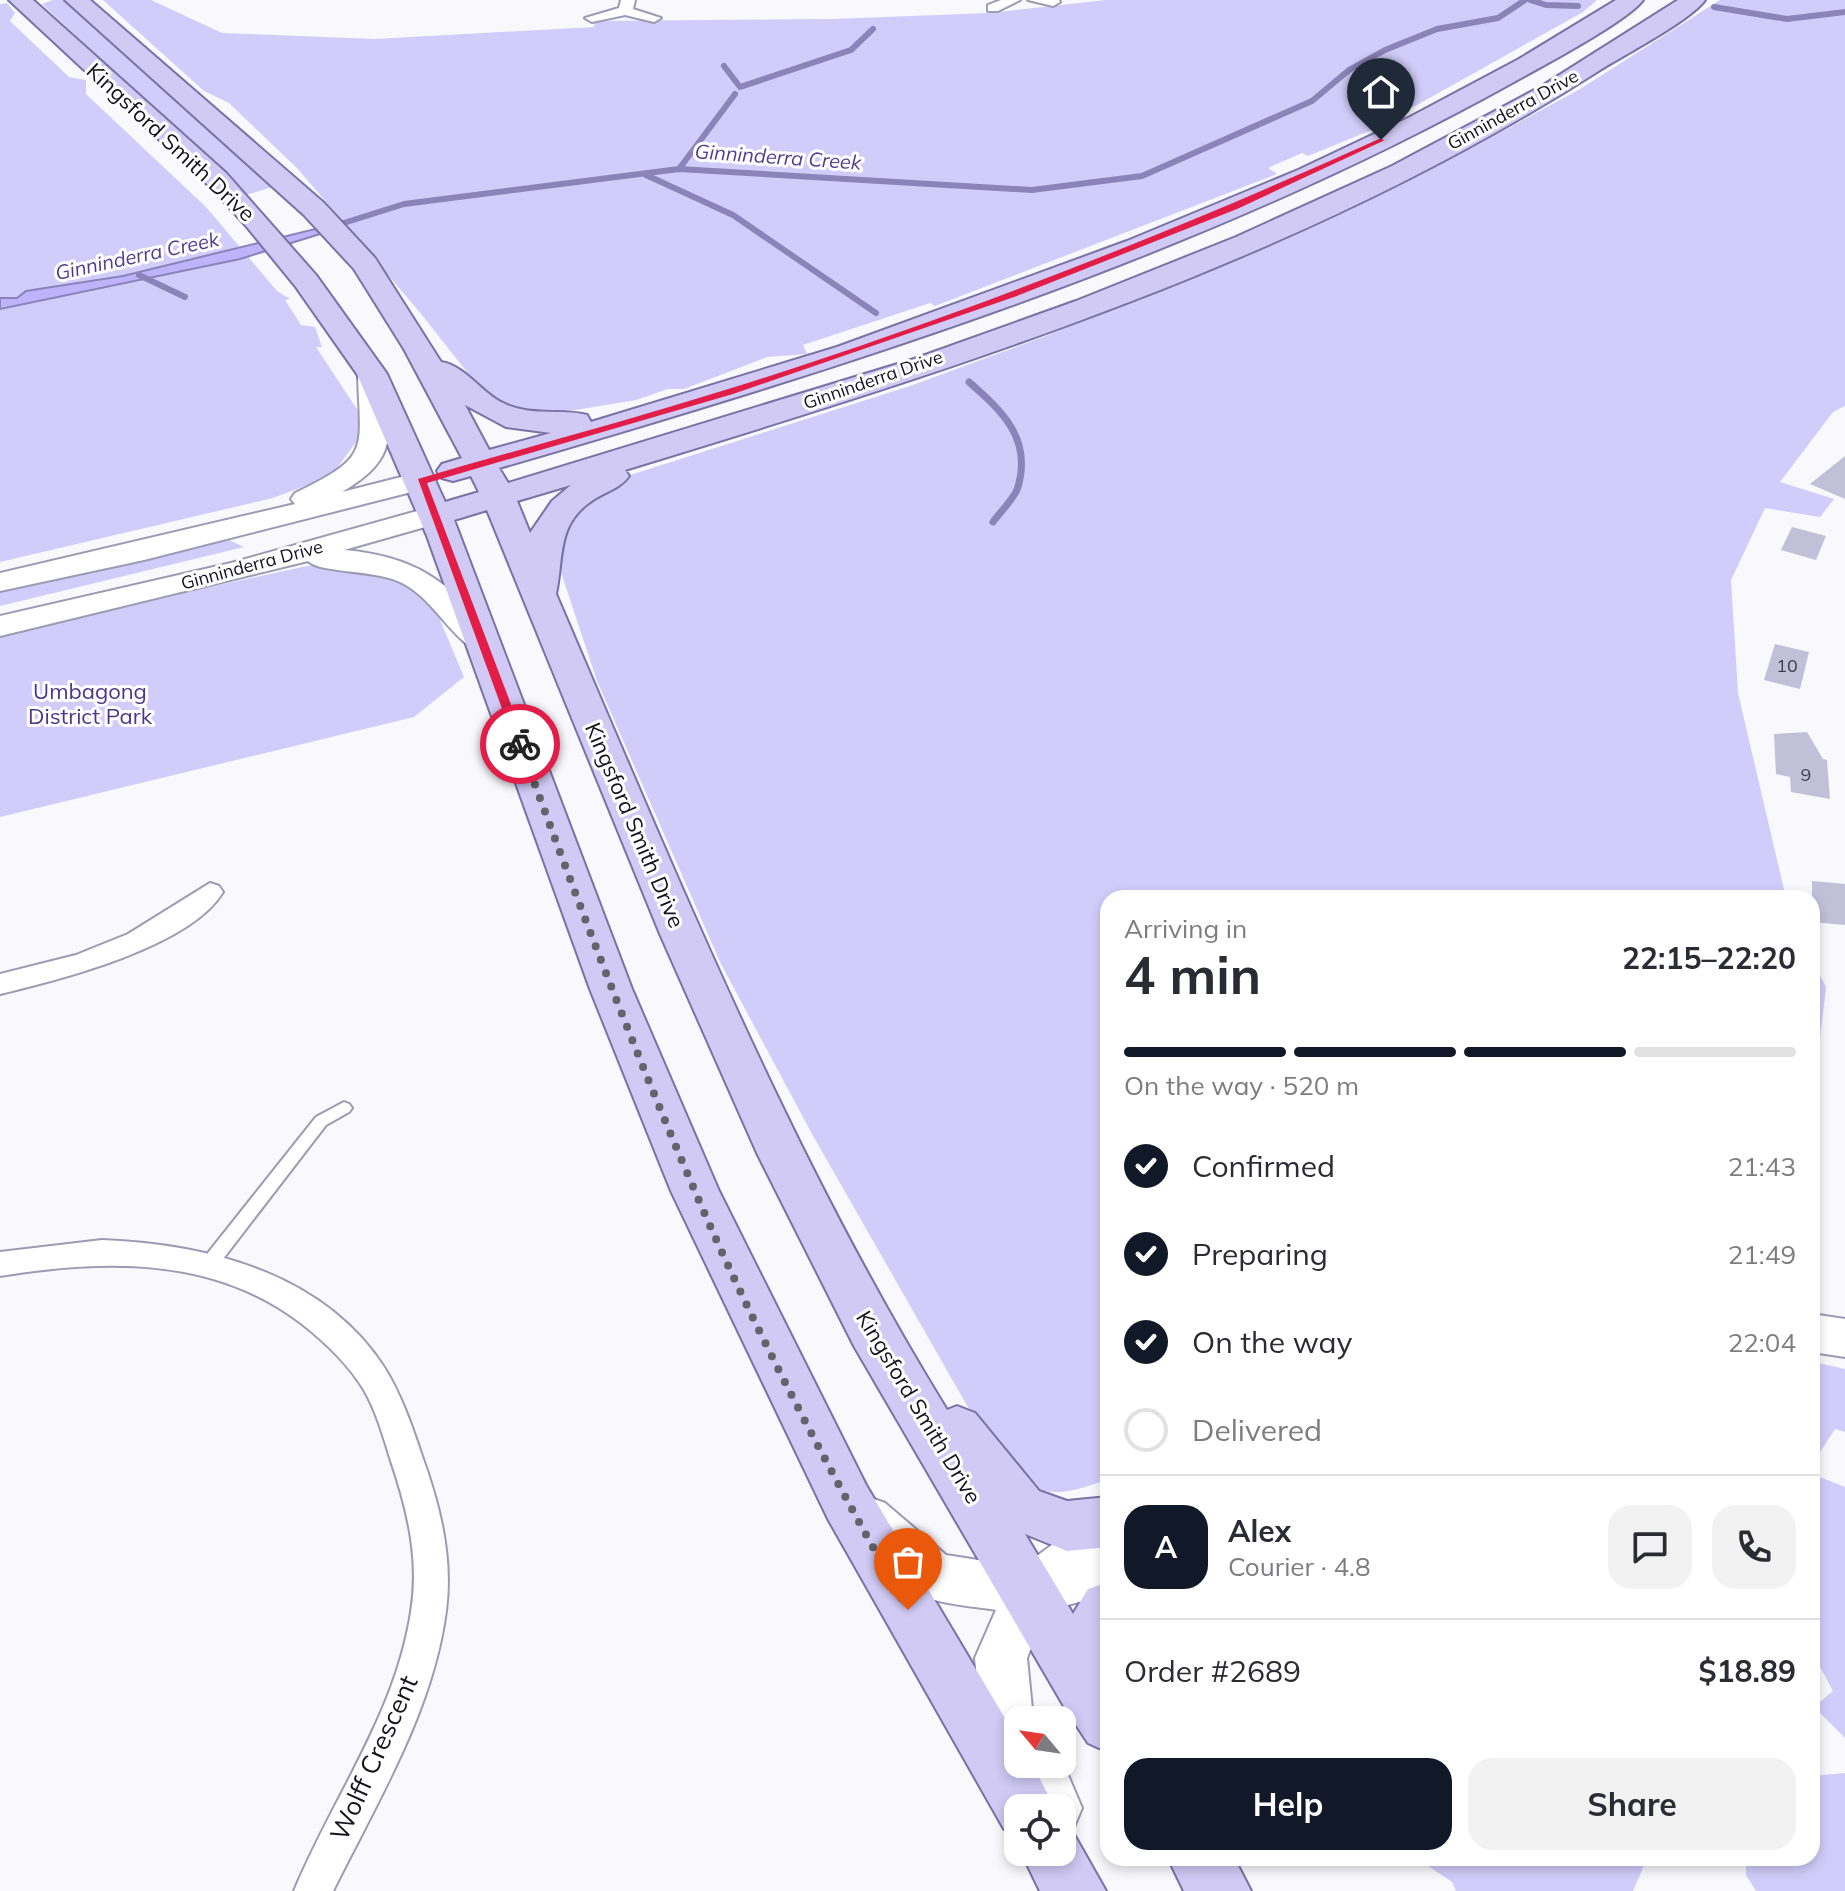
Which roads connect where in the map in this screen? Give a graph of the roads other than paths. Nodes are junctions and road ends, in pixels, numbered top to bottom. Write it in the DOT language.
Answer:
graph roads {
  1 [pos="20,0"];
  2 [pos="76,0"];
  3 [pos="1013,0"];
  4 [pos="1035,0"];
  5 [pos="1632,0"];
  6 [pos="1694,0"];
  7 [pos="1053,2"];
  8 [pos="626,6"];
  9 [pos="993,8"];
  10 [pos="592,18"];
  11 [pos="654,18"];
  12 [pos="419,349"];
  13 [pos="372,374"];
  14 [pos="730,392"];
  15 [pos="732,426"];
  16 [pos="489,480"];
  17 [pos="421,481"];
  18 [pos="435,515"];
  19 [pos="144,551"];
  20 [pos="292,556"];
  21 [pos="0,582"];
  22 [pos="540,603"];
  23 [pos="0,626"];
  24 [pos="481,639"];
  25 [pos="210,892"];
  26 [pos="0,984"];
  27 [pos="344,1108"];
  28 [pos="210,1263"];
  29 [pos="0,1264"];
  30 [pos="872,1331"];
  31 [pos="1820,1334"];
  32 [pos="1845,1338"];
  33 [pos="847,1502"];
  34 [pos="1100,1523"];
  35 [pos="1100,1538"];
  36 [pos="1100,1573"];
  37 [pos="1029,1592"];
  38 [pos="1100,1620"];
  39 [pos="1097,1705"];
  40 [pos="1005,1706"];
  41 [pos="1017,1794"];
  42 [pos="1203,1866"];
  43 [pos="313,1891"];
  44 [pos="1220,1891"];
  1 -- 13 [label="main road, Kingsford Smith Drive"];
  2 -- 12 [label="main road, Kingsford Smith Drive"];
  3 -- 9 [label="street"];
  4 -- 7 [label="street"];
  5 -- 14 [label="main road, Ginninderra Drive"];
  6 -- 15 [label="main road, Ginninderra Drive"];
  8 -- 10 [label="street"];
  8 -- 11 [label="street"];
  12 -- 14 [label="main road"];
  12 -- 16 [label="main road, Kingsford Smith Drive"];
  13 -- 17 [label="main road, Kingsford Smith Drive"];
  13 -- 19 [label="main road"];
  14 -- 16 [label="main road, Ginninderra Drive"];
  15 -- 16 [label="main road, Ginninderra Drive"];
  15 -- 22 [label="main road"];
  16 -- 17 [label="main road, Ginninderra Drive"];
  16 -- 18 [label="main road, Ginninderra Drive"];
  16 -- 22 [label="main road, Kingsford Smith Drive"];
  17 -- 18 [label="main road, Kingsford Smith Drive"];
  17 -- 19 [label="main road, Ginninderra Drive"];
  18 -- 20 [label="main road, Ginninderra Drive"];
  18 -- 24 [label="main road, Kingsford Smith Drive"];
  19 -- 21 [label="main road, Ginninderra Drive"];
  20 -- 23 [label="main road, Ginninderra Drive"];
  20 -- 24 [label="main road"];
  22 -- 30 [label="main road, Kingsford Smith Drive"];
  24 -- 33 [label="main road, Kingsford Smith Drive"];
  25 -- 26 [label="street"];
  27 -- 28 [label="lane"];
  28 -- 29 [label="street, Wolff Crescent"];
  28 -- 43 [label="street, Wolff Crescent"];
  30 -- 34 [label="main road"];
  30 -- 37 [label="main road, Kingsford Smith Drive"];
  31 -- 32 [label="main road"];
  33 -- 37 [label="main road"];
  33 -- 41 [label="main road, Kingsford Smith Drive"];
  35 -- 37 [label="main road"];
  36 -- 37 [label="main road"];
  37 -- 39 [label="main road, Kingsford Smith Drive"];
  37 -- 40 [label="main road"];
  38 -- 39 [label="main road"];
  42 -- 44 [label="main road"];
}
